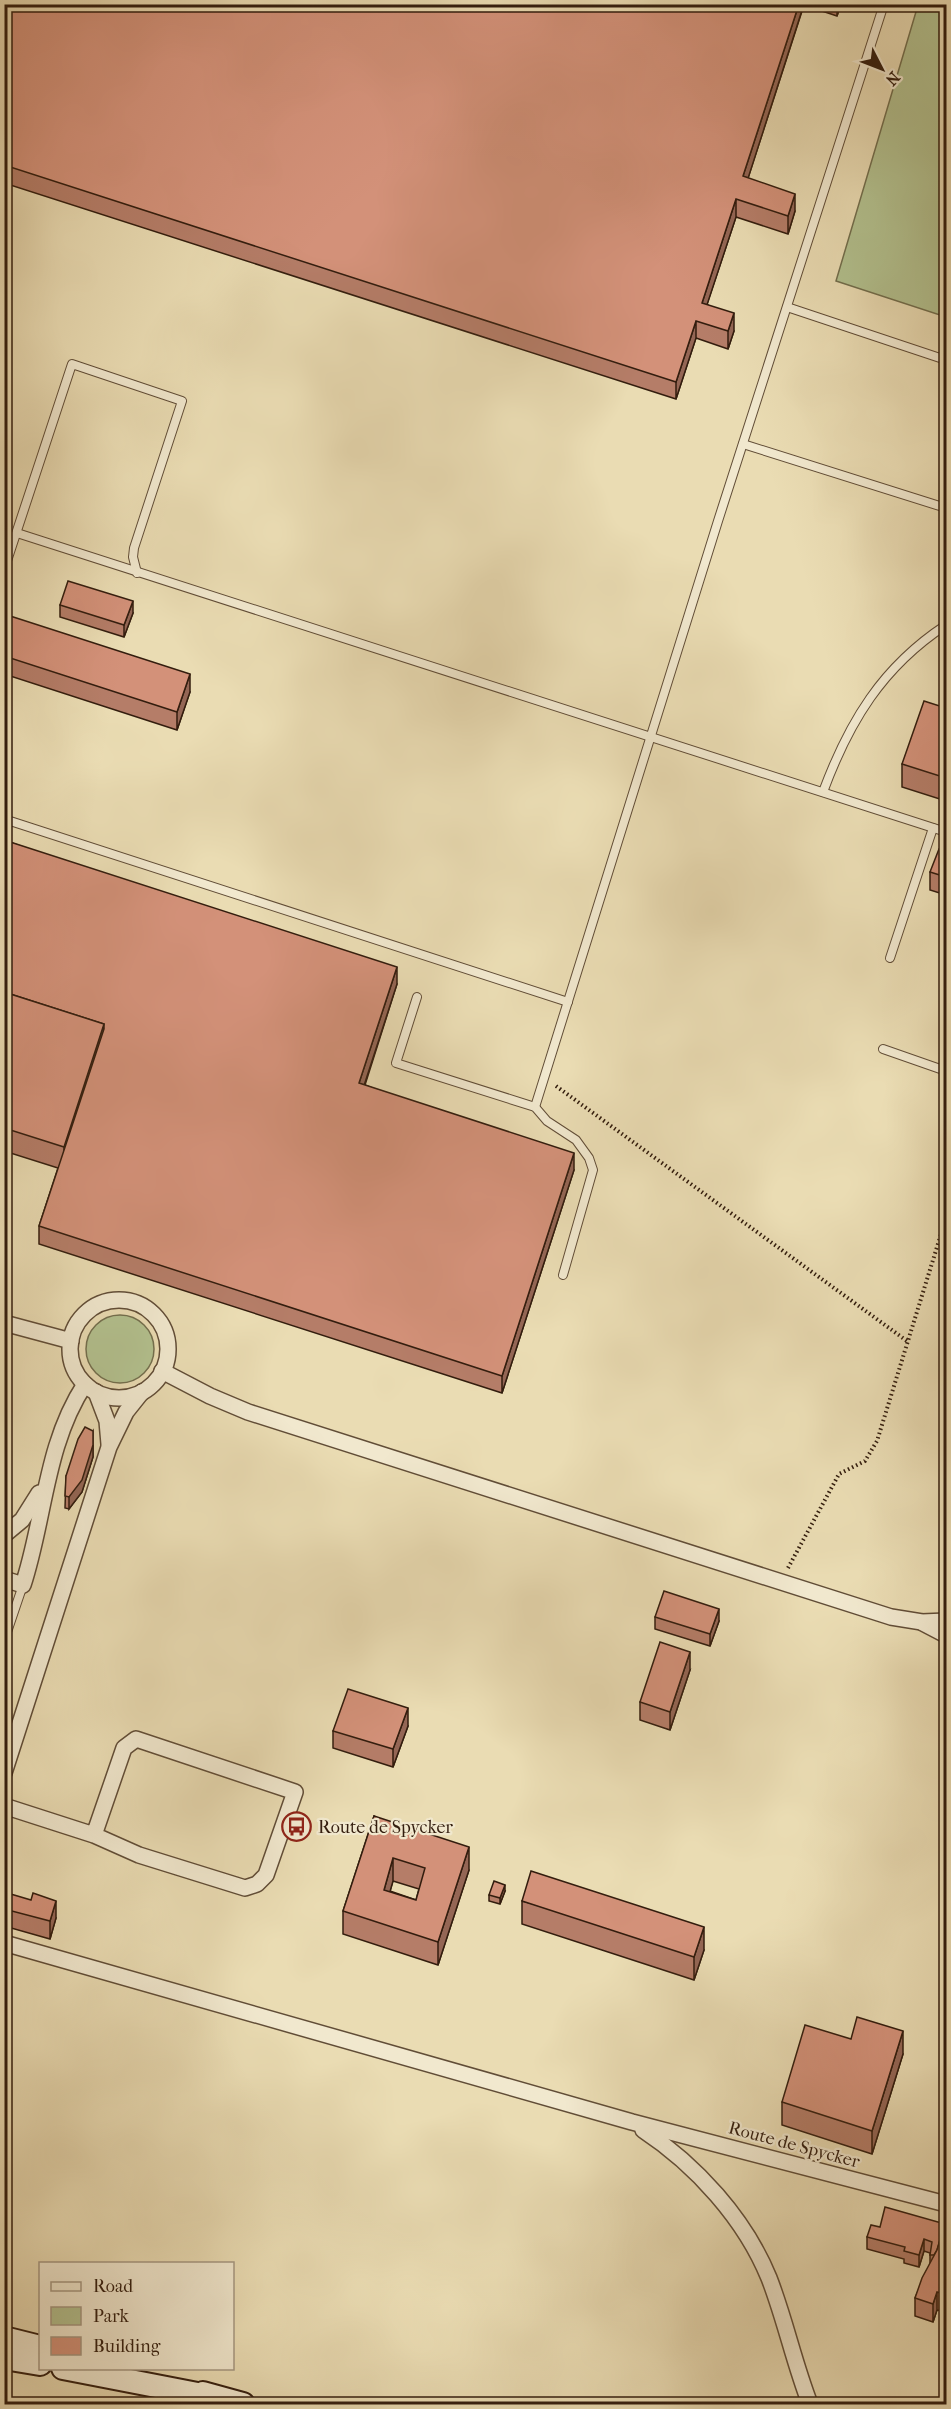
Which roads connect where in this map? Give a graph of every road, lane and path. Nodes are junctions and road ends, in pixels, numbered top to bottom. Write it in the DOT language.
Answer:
graph roads {
  1 [pos="885,4"];
  2 [pos="787,308"];
  3 [pos="946,360"];
  4 [pos="743,444"];
  5 [pos="946,508"];
  6 [pos="16,533"];
  7 [pos="4,570"];
  8 [pos="137,573"];
  9 [pos="946,625"];
  10 [pos="651,737"];
  11 [pos="823,792"];
  12 [pos="4,819"];
  13 [pos="933,828"];
  14 [pos="946,832"];
  15 [pos="890,958"];
  16 [pos="417,997"];
  17 [pos="568,1002"];
  18 [pos="884,1049"];
  19 [pos="946,1071"];
  20 [pos="544,1078"];
  21 [pos="535,1107"];
  22 [pos="946,1218"];
  23 [pos="563,1275"];
  24 [pos="4,1323"];
  25 [pos="70,1341"];
  26 [pos="907,1341"];
  27 [pos="162,1371"];
  28 [pos="91,1388"];
  29 [pos="142,1392"];
  30 [pos="109,1448"];
  31 [pos="45,1483"];
  32 [pos="4,1535"];
  33 [pos="4,1579"];
  34 [pos="780,1582"];
  35 [pos="23,1586"];
  36 [pos="946,1621"];
  37 [pos="922,1622"];
  38 [pos="946,1635"];
  39 [pos="4,1641"];
  40 [pos="4,1773"];
  41 [pos="4,1806"];
  42 [pos="94,1835"];
  43 [pos="4,1943"];
  44 [pos="632,2122"];
  45 [pos="946,2204"];
  46 [pos="4,2338"];
  47 [pos="39,2347"];
  48 [pos="4,2358"];
  49 [pos="39,2364"];
  50 [pos="73,2370"];
  51 [pos="125,2370"];
  52 [pos="218,2398"];
  53 [pos="243,2404"];
  54 [pos="810,2404"];
  1 -- 2 [label="lane"];
  2 -- 3 [label="lane"];
  2 -- 4 [label="lane"];
  4 -- 5 [label="lane"];
  4 -- 10 [label="lane"];
  6 -- 7 [label="lane"];
  6 -- 8 [label="lane"];
  6 -- 8 [label="lane"];
  8 -- 10 [label="lane"];
  9 -- 11 [label="lane"];
  10 -- 11 [label="lane"];
  10 -- 17 [label="lane"];
  11 -- 13 [label="lane"];
  12 -- 17 [label="lane"];
  13 -- 14 [label="lane"];
  13 -- 15 [label="lane"];
  16 -- 21 [label="lane"];
  17 -- 20 [label="lane"];
  18 -- 19 [label="lane"];
  20 -- 21 [label="lane"];
  20 -- 26 [label="path"];
  21 -- 23 [label="lane"];
  22 -- 26 [label="path"];
  24 -- 25 [label="street"];
  25 -- 27 [label="street"];
  25 -- 28 [label="street"];
  26 -- 34 [label="path"];
  27 -- 29 [label="street"];
  27 -- 34 [label="street"];
  28 -- 29 [label="street"];
  28 -- 30 [label="street"];
  28 -- 31 [label="street"];
  29 -- 30 [label="street"];
  30 -- 40 [label="street"];
  31 -- 32 [label="street"];
  31 -- 35 [label="street"];
  33 -- 35 [label="street"];
  34 -- 37 [label="street"];
  35 -- 39 [label="lane"];
  36 -- 37 [label="street"];
  37 -- 38 [label="street"];
  41 -- 42 [label="street"];
  42 -- 42 [label="street"];
  43 -- 44 [label="street, Route de Spycker"];
  44 -- 45 [label="street, Route de Spycker"];
  44 -- 54 [label="street, Route de Spycker"];
  46 -- 47 [label="main road"];
  48 -- 49 [label="main road"];
  50 -- 52 [label="main road"];
  51 -- 52 [label="main road"];
  52 -- 53 [label="main road"];
}
